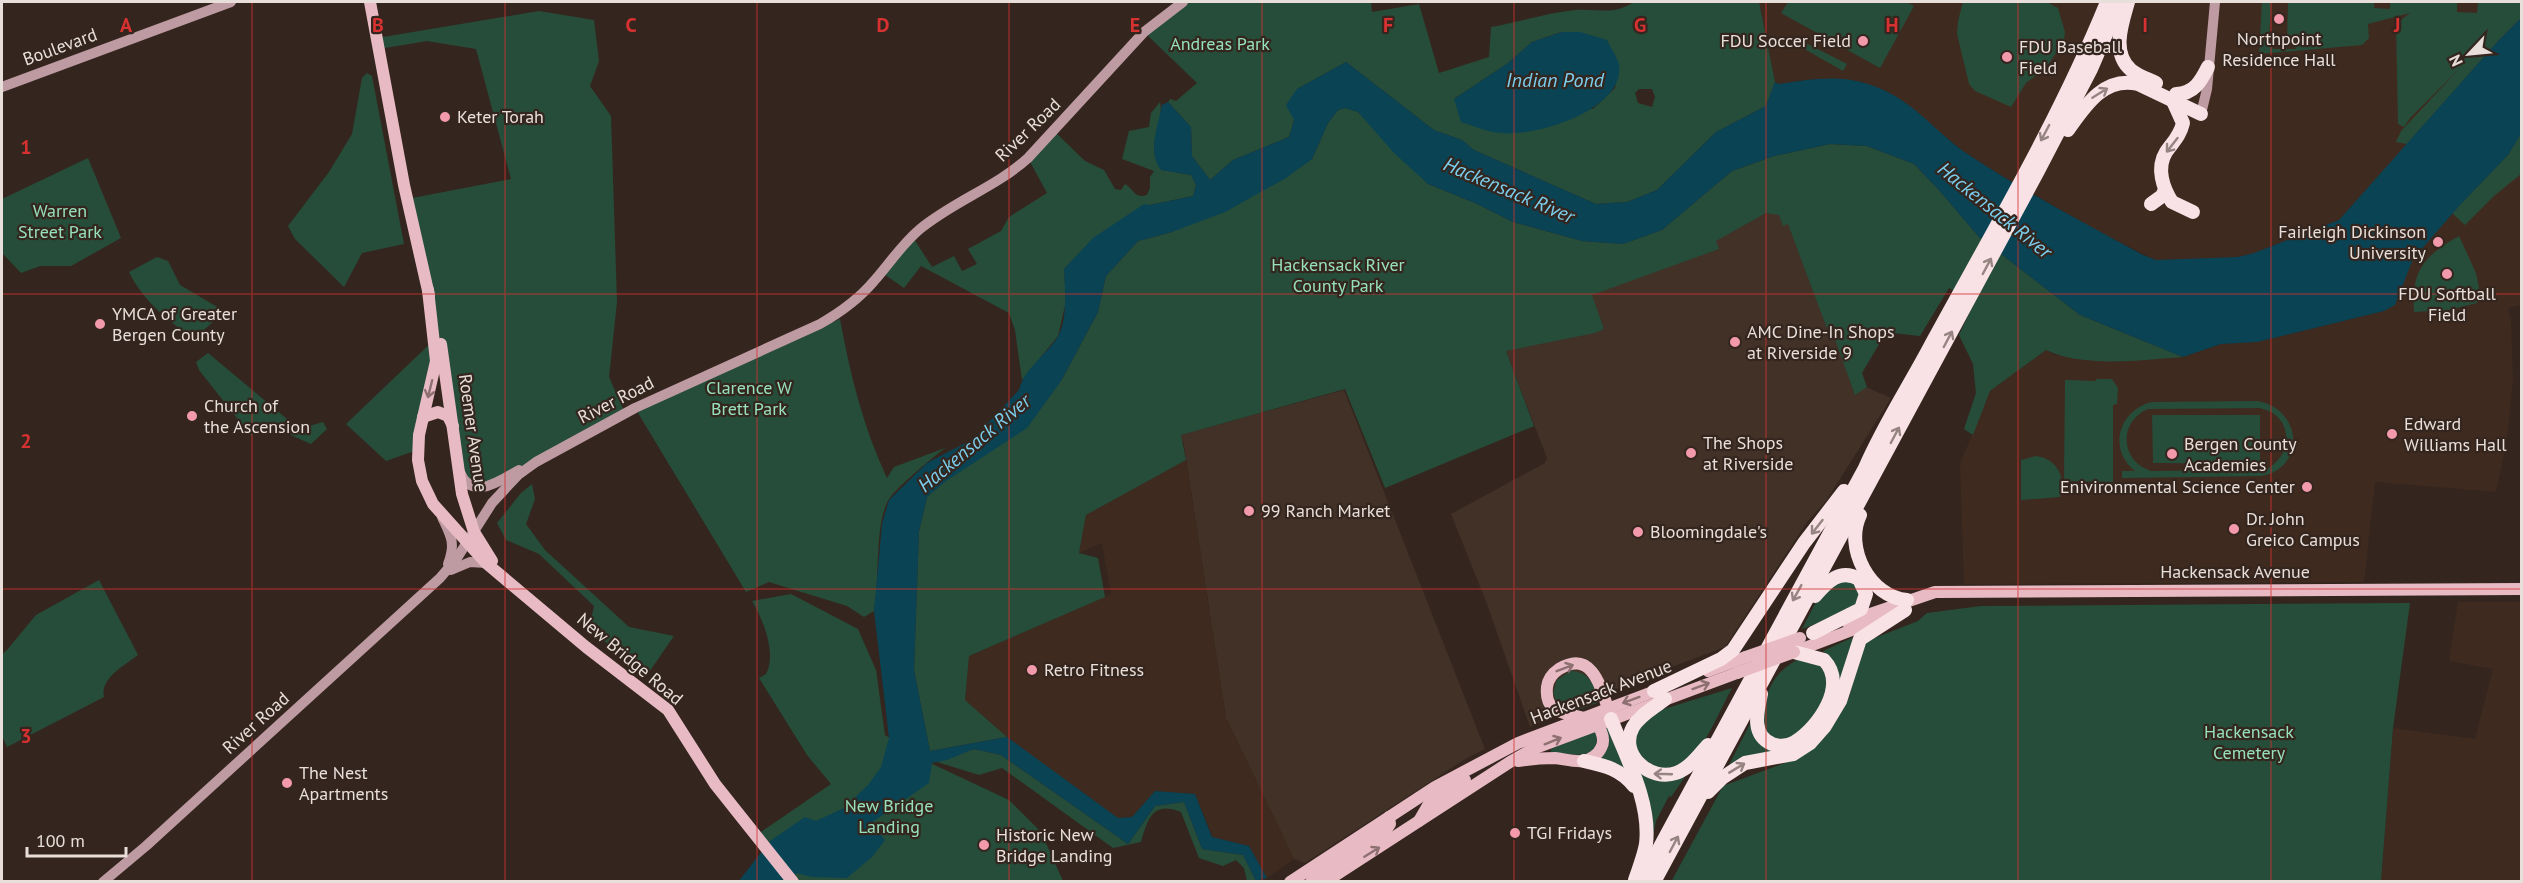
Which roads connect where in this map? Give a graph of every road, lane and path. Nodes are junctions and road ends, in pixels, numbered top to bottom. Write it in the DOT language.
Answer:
graph roads {
  1 [pos="231,2"];
  2 [pos="369,2"];
  3 [pos="1183,2"];
  4 [pos="2096,2"];
  5 [pos="2107,2"];
  6 [pos="2120,2"];
  7 [pos="2128,2"];
  8 [pos="2215,2"];
  9 [pos="2098,24"];
  10 [pos="2208,67"];
  11 [pos="2,87"];
  12 [pos="2175,98"];
  13 [pos="2202,111"];
  14 [pos="2033,168"];
  15 [pos="2165,190"];
  16 [pos="2151,204"];
  17 [pos="2193,212"];
  18 [pos="428,290"];
  19 [pos="1956,312"];
  20 [pos="423,417"];
  21 [pos="453,426"];
  22 [pos="1874,446"];
  23 [pos="455,455"];
  24 [pos="536,462"];
  25 [pos="1875,474"];
  26 [pos="442,515"];
  27 [pos="474,532"];
  28 [pos="467,543"];
  29 [pos="486,563"];
  30 [pos="445,573"];
  31 [pos="502,574"];
  32 [pos="2522,589"];
  33 [pos="1906,605"];
  34 [pos="1800,614"];
  35 [pos="1814,633"];
  36 [pos="1794,652"];
  37 [pos="1765,678"];
  38 [pos="1660,695"];
  39 [pos="1609,714"];
  40 [pos="1585,717"];
  41 [pos="1598,724"];
  42 [pos="1724,728"];
  43 [pos="1499,754"];
  44 [pos="1584,761"];
  45 [pos="1510,762"];
  46 [pos="1639,792"];
  47 [pos="1694,807"];
  48 [pos="1389,817"];
  49 [pos="1419,823"];
  50 [pos="103,882"];
  51 [pos="793,882"];
  52 [pos="1290,882"];
  53 [pos="1311,882"];
  54 [pos="1324,882"];
  55 [pos="1634,882"];
  56 [pos="1641,882"];
  57 [pos="1654,882"];
  1 -- 11 [label="main road, Boulevard"];
  2 -- 18 [label="main road, Roemer Avenue"];
  3 -- 24 [label="main road, River Road"];
  4 -- 9 [label="highway"];
  5 -- 9 [label="highway"];
  6 -- 14 [label="highway"];
  7 -- 12 [label="highway"];
  8 -- 10 [label="main road"];
  9 -- 14 [label="highway, one-way"];
  10 -- 12 [label="highway"];
  10 -- 13 [label="main road"];
  12 -- 13 [label="highway"];
  14 -- 12 [label="highway, one-way"];
  12 -- 15 [label="highway, one-way"];
  14 -- 19 [label="highway"];
  15 -- 16 [label="highway"];
  15 -- 17 [label="highway"];
  18 -- 20 [label="main road, Roemer Avenue, one-way"];
  18 -- 21 [label="main road, Roemer Avenue"];
  19 -- 22 [label="highway"];
  25 -- 19 [label="highway, one-way"];
  20 -- 21 [label="main road"];
  20 -- 26 [label="main road, Roemer Avenue"];
  21 -- 23 [label="main road, Roemer Avenue"];
  22 -- 38 [label="highway, one-way"];
  22 -- 42 [label="highway, one-way"];
  23 -- 24 [label="main road"];
  23 -- 27 [label="main road, Roemer Avenue"];
  24 -- 27 [label="main road, River Road"];
  25 -- 33 [label="highway"];
  25 -- 34 [label="highway"];
  26 -- 28 [label="main road, New Bridge Road"];
  26 -- 30 [label="main road"];
  27 -- 28 [label="main road, River Road"];
  27 -- 31 [label="main road, Roemer Avenue"];
  28 -- 29 [label="main road, New Bridge Road"];
  28 -- 30 [label="main road, River Road"];
  29 -- 30 [label="main road"];
  29 -- 31 [label="main road, New Bridge Road"];
  30 -- 50 [label="main road, River Road"];
  31 -- 51 [label="main road, New Bridge Road"];
  32 -- 33 [label="main road, Hackensack Avenue"];
  33 -- 35 [label="main road, Hackensack Avenue"];
  33 -- 36 [label="main road, Hackensack Avenue"];
  47 -- 33 [label="highway, one-way"];
  34 -- 35 [label="highway"];
  34 -- 37 [label="highway"];
  35 -- 38 [label="main road, Hackensack Avenue, bridge"];
  36 -- 37 [label="highway"];
  38 -- 36 [label="main road, Hackensack Avenue, one-way, bridge"];
  37 -- 47 [label="highway"];
  38 -- 39 [label="main road, Hackensack Avenue"];
  42 -- 38 [label="highway, one-way"];
  39 -- 40 [label="main road, Hackensack Avenue"];
  40 -- 39 [label="main road, one-way"];
  39 -- 41 [label="main road, Hackensack Avenue"];
  39 -- 46 [label="highway"];
  40 -- 41 [label="main road"];
  40 -- 43 [label="main road, Hackensack Avenue"];
  41 -- 44 [label="main road"];
  45 -- 41 [label="main road, Hackensack Avenue, one-way"];
  42 -- 56 [label="highway"];
  43 -- 48 [label="main road, Hackensack Avenue"];
  43 -- 49 [label="main road"];
  44 -- 45 [label="main road"];
  44 -- 46 [label="highway"];
  45 -- 49 [label="main road, Hackensack Avenue"];
  46 -- 55 [label="highway"];
  57 -- 47 [label="highway, one-way"];
  48 -- 49 [label="main road"];
  48 -- 52 [label="main road, Hackensack Avenue"];
  48 -- 53 [label="main road"];
  54 -- 49 [label="main road, Hackensack Avenue, one-way"];
}
